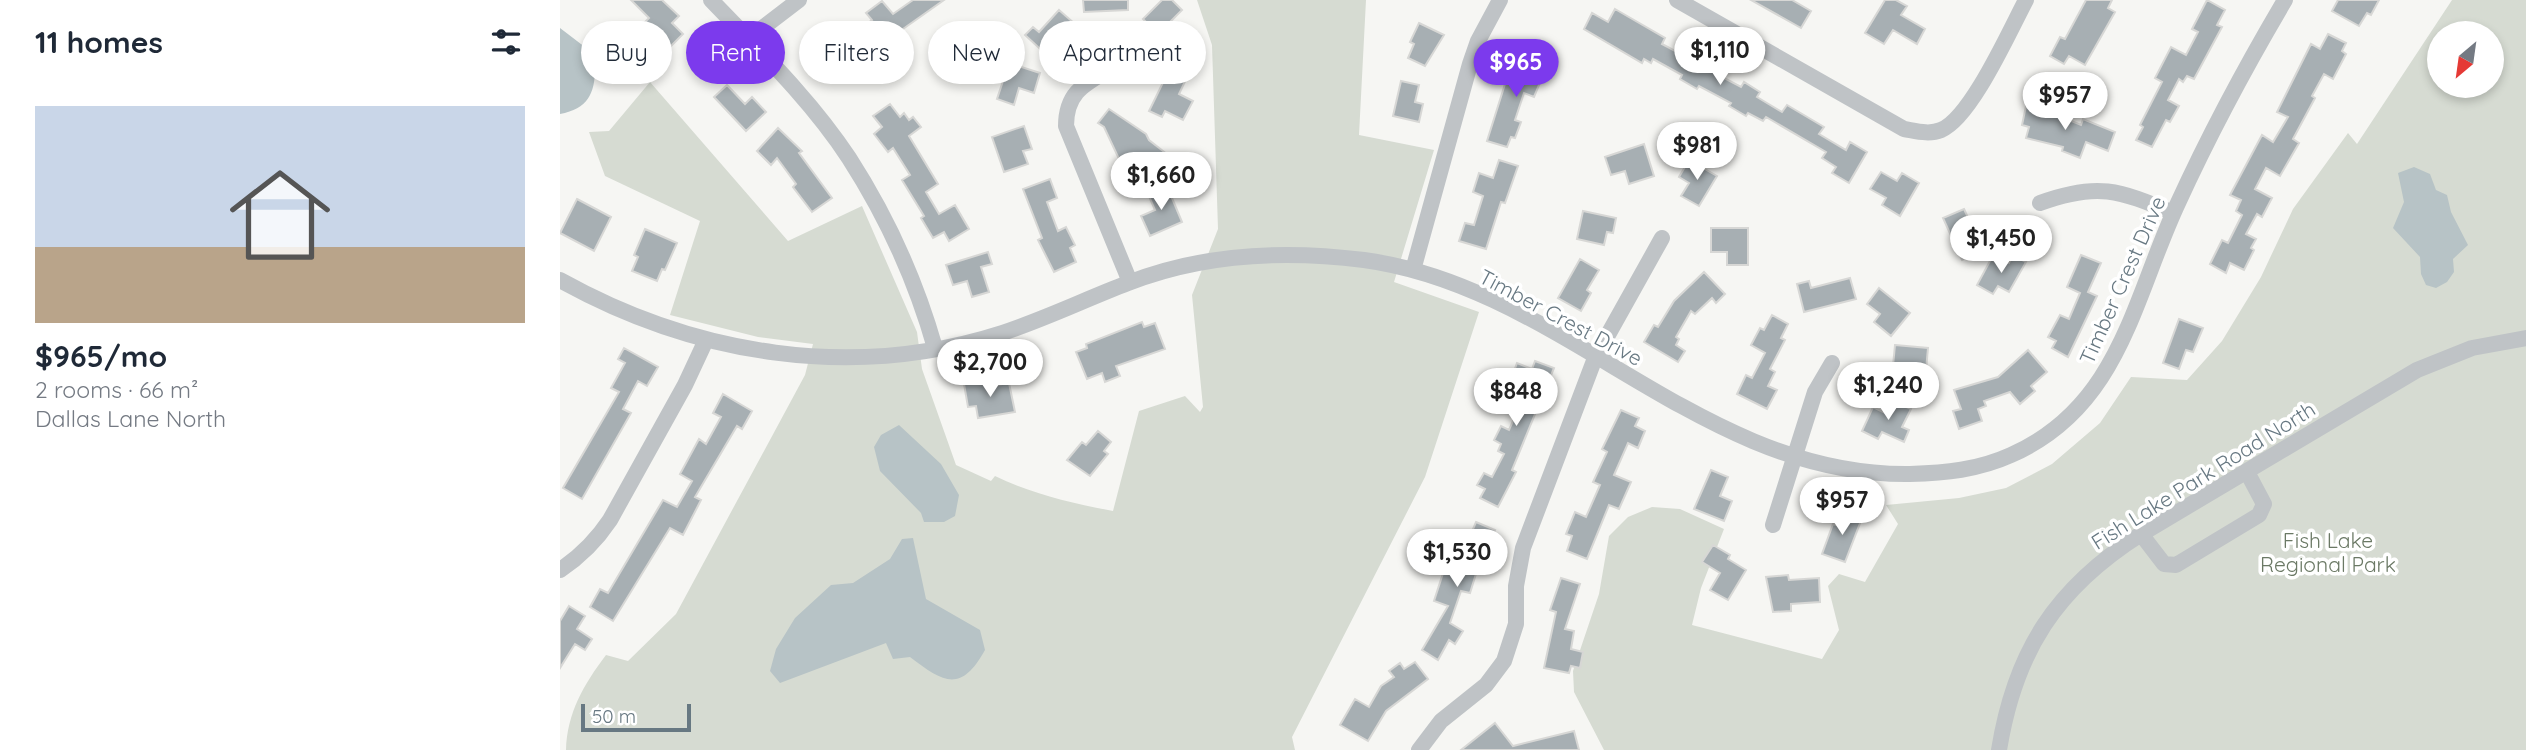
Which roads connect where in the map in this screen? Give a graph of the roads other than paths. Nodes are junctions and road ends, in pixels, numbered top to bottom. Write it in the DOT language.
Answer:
graph roads {
  1 [pos="711,0"];
  2 [pos="799,0"];
  3 [pos="1500,0"];
  4 [pos="1677,0"];
  5 [pos="2026,0"];
  6 [pos="2285,0"];
  7 [pos="731,21"];
  8 [pos="772,21"];
  9 [pos="785,78"];
  10 [pos="1089,84"];
  11 [pos="2040,203"];
  12 [pos="2173,213"];
  13 [pos="1662,238"];
  14 [pos="1413,270"];
  15 [pos="560,280"];
  16 [pos="1130,282"];
  17 [pos="2526,338"];
  18 [pos="706,340"];
  19 [pos="935,348"];
  20 [pos="1595,358"];
  21 [pos="1832,363"];
  22 [pos="1794,458"];
  23 [pos="2247,472"];
  24 [pos="1773,525"];
  25 [pos="2141,534"];
  26 [pos="560,570"];
  27 [pos="1419,750"];
  28 [pos="1999,750"];
  1 -- 7 [label="street"];
  2 -- 8 [label="street"];
  3 -- 14 [label="street"];
  4 -- 5 [label="street"];
  6 -- 12 [label="street, Timber Crest Drive"];
  9 -- 19 [label="street"];
  10 -- 16 [label="street"];
  11 -- 12 [label="street"];
  12 -- 22 [label="street, Timber Crest Drive"];
  13 -- 20 [label="street"];
  14 -- 16 [label="street, Timber Crest Drive"];
  14 -- 20 [label="street, Timber Crest Drive"];
  15 -- 18 [label="street, Timber Crest Drive"];
  16 -- 19 [label="street, Timber Crest Drive"];
  17 -- 23 [label="street, Fish Lake Park Road North"];
  18 -- 19 [label="street, Timber Crest Drive"];
  18 -- 26 [label="street"];
  20 -- 22 [label="street, Timber Crest Drive"];
  20 -- 27 [label="street"];
  21 -- 22 [label="street"];
  22 -- 24 [label="street"];
  23 -- 25 [label="street, Fish Lake Park Road North"];
  23 -- 25 [label="street"];
  25 -- 28 [label="street, Fish Lake Park Road North"];
}
